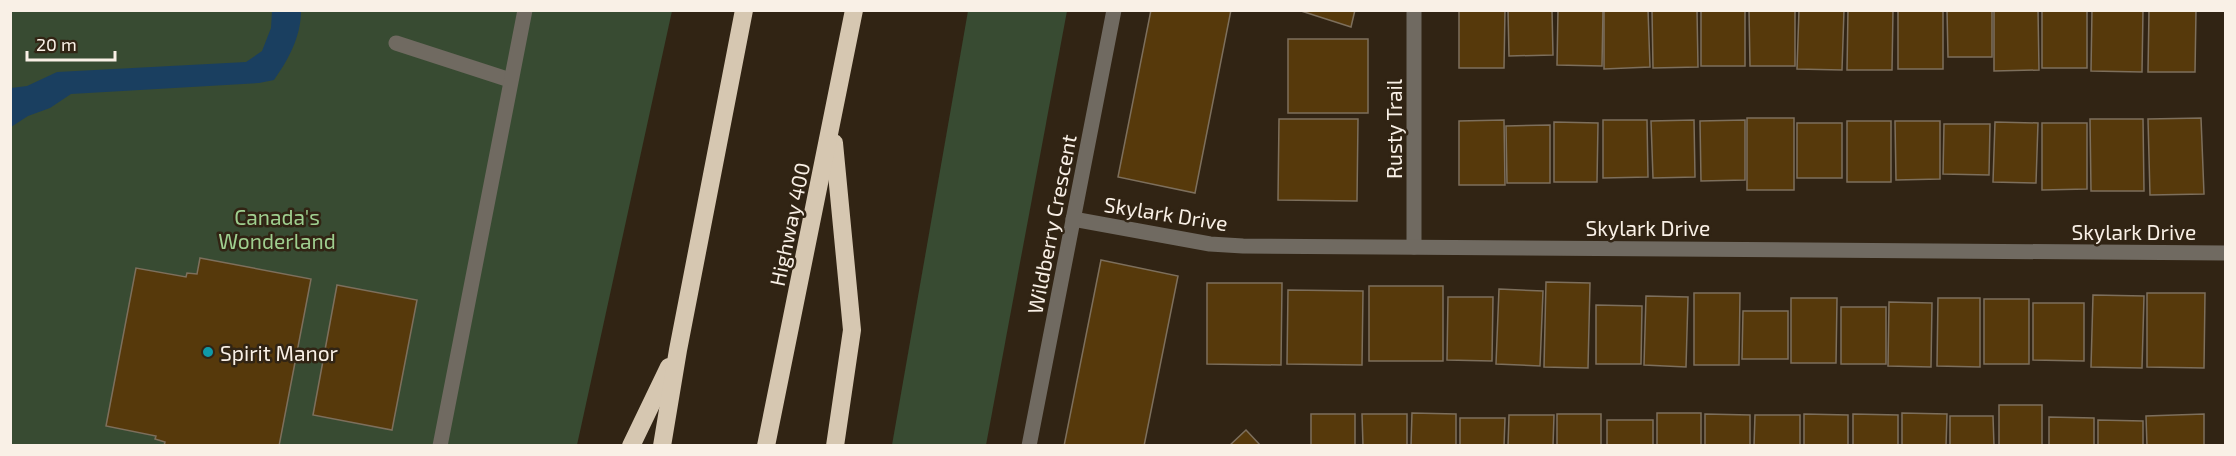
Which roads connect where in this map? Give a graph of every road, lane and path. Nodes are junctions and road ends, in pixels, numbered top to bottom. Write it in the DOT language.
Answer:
graph roads {
  1 [pos="525,10"];
  2 [pos="744,10"];
  3 [pos="854,10"];
  4 [pos="1114,10"];
  5 [pos="1414,10"];
  6 [pos="396,43"];
  7 [pos="510,80"];
  8 [pos="832,123"];
  9 [pos="1073,219"];
  10 [pos="1414,247"];
  11 [pos="2226,253"];
  12 [pos="678,350"];
  13 [pos="440,446"];
  14 [pos="631,446"];
  15 [pos="662,446"];
  16 [pos="766,446"];
  17 [pos="835,446"];
  18 [pos="1029,446"];
  1 -- 7 [label="street"];
  2 -- 12 [label="highway"];
  3 -- 8 [label="highway, Highway 400"];
  4 -- 9 [label="street, Wildberry Crescent"];
  5 -- 10 [label="street, Rusty Trail"];
  6 -- 7 [label="street"];
  7 -- 13 [label="street"];
  8 -- 16 [label="highway, Highway 400"];
  8 -- 17 [label="highway"];
  9 -- 10 [label="street, Skylark Drive"];
  9 -- 18 [label="street, Wildberry Crescent"];
  10 -- 11 [label="street, Skylark Drive"];
  12 -- 14 [label="highway"];
  12 -- 15 [label="highway"];
}
